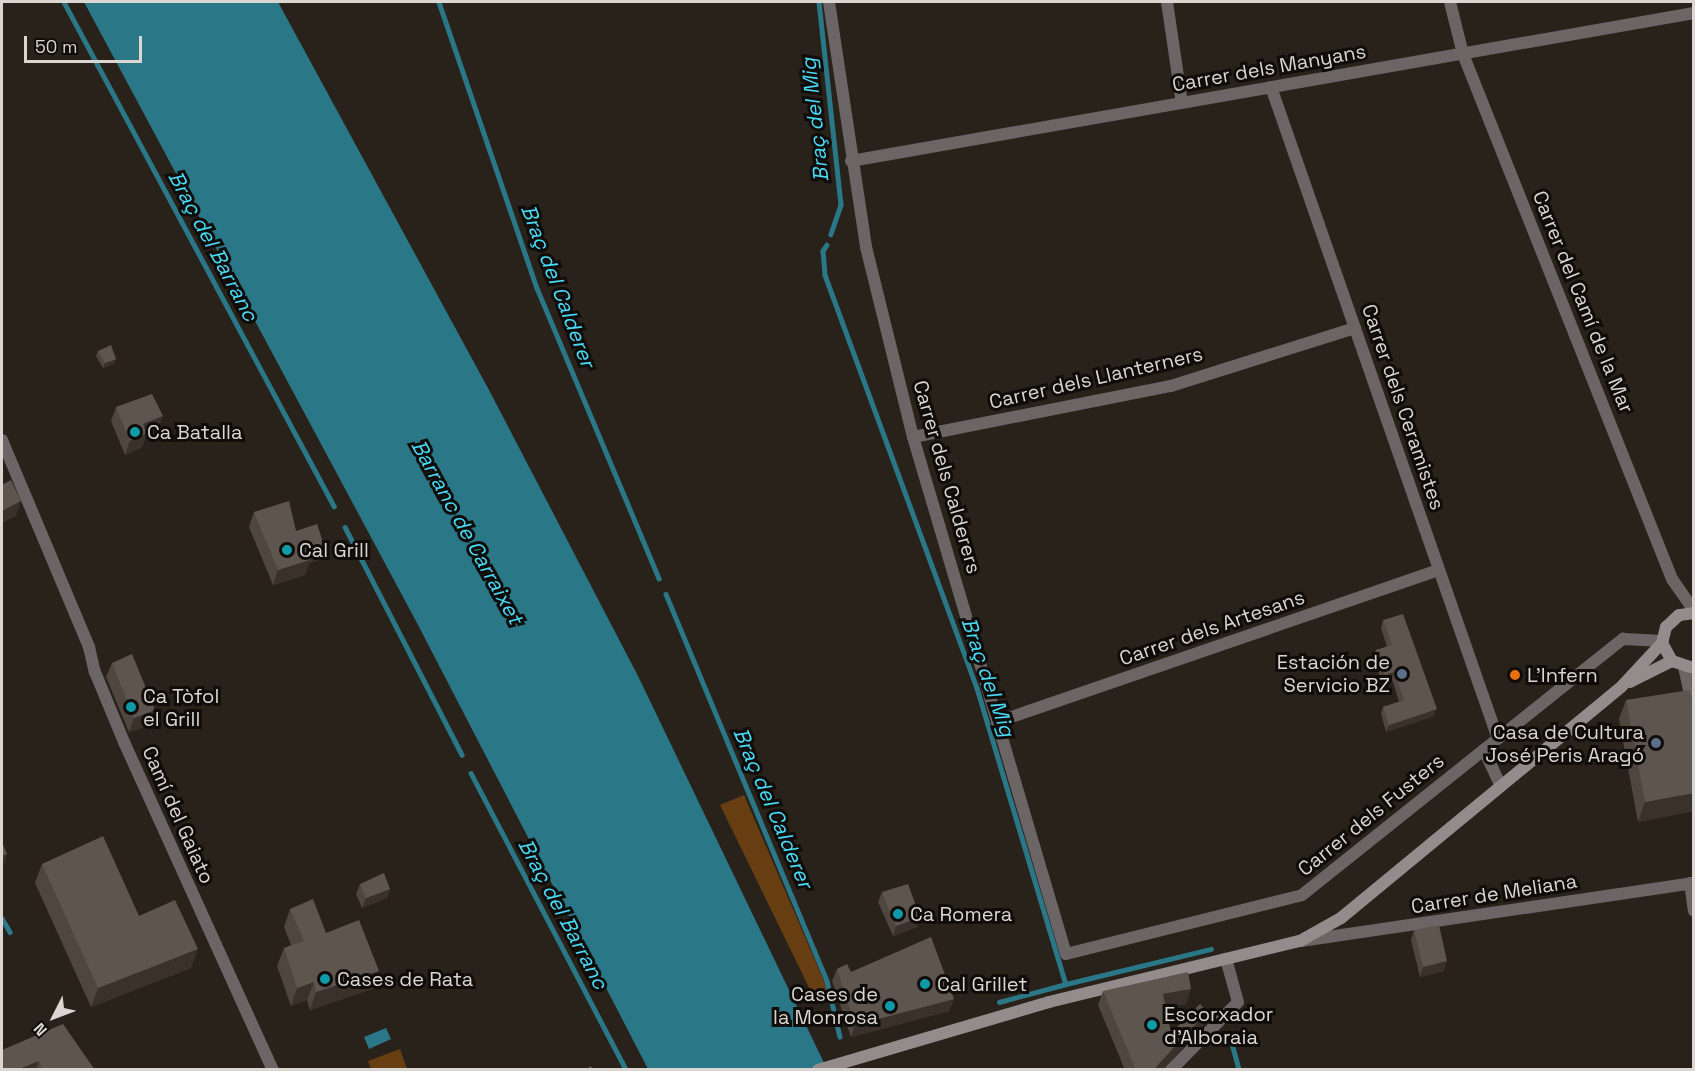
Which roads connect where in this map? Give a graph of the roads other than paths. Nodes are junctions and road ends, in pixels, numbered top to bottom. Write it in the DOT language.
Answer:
graph roads {
  1 [pos="829,2"];
  2 [pos="1167,2"];
  3 [pos="1450,2"];
  4 [pos="1694,13"];
  5 [pos="1463,54"];
  6 [pos="1271,87"];
  7 [pos="1182,103"];
  8 [pos="851,161"];
  9 [pos="1355,328"];
  10 [pos="913,437"];
  11 [pos="2,440"];
  12 [pos="1439,570"];
  13 [pos="1694,612"];
  14 [pos="1663,642"];
  15 [pos="1672,661"];
  16 [pos="1689,667"];
  17 [pos="1622,686"];
  18 [pos="1693,711"];
  19 [pos="997,722"];
  20 [pos="1498,739"];
  21 [pos="1484,750"];
  22 [pos="1501,786"];
  23 [pos="1692,883"];
  24 [pos="1694,911"];
  25 [pos="1300,941"];
  26 [pos="1066,954"];
  27 [pos="1226,959"];
  28 [pos="823,1068"];
  29 [pos="273,1070"];
  30 [pos="1171,1070"];
  1 -- 8 [label="street, Carrer dels Calderers"];
  2 -- 7 [label="street"];
  3 -- 5 [label="street, Carrer del Camí de la Mar"];
  4 -- 5 [label="street, Carrer dels Manyans"];
  5 -- 6 [label="street, Carrer dels Manyans"];
  5 -- 13 [label="street, Carrer del Camí de la Mar"];
  6 -- 7 [label="street, Carrer dels Manyans"];
  6 -- 9 [label="street, Carrer dels Ceramistes"];
  7 -- 8 [label="street, Carrer dels Manyans"];
  8 -- 10 [label="street, Carrer dels Calderers"];
  9 -- 10 [label="street, Carrer dels Llanterners"];
  9 -- 12 [label="street, Carrer dels Ceramistes"];
  10 -- 19 [label="street, Carrer dels Calderers"];
  11 -- 29 [label="street, Camí del Gaiato"];
  12 -- 19 [label="street, Carrer dels Artesans"];
  12 -- 20 [label="street, Carrer dels Ceramistes"];
  13 -- 14 [label="main road"];
  14 -- 15 [label="main road"];
  14 -- 17 [label="main road"];
  14 -- 20 [label="street, Carrer dels Fusters"];
  15 -- 16 [label="main road"];
  15 -- 17 [label="main road"];
  16 -- 18 [label="street"];
  17 -- 22 [label="main road"];
  19 -- 26 [label="street, Carrer dels Calderers"];
  20 -- 21 [label="street, Carrer dels Fusters"];
  21 -- 22 [label="street"];
  21 -- 26 [label="street, Carrer dels Fusters"];
  22 -- 25 [label="main road"];
  23 -- 24 [label="street"];
  23 -- 25 [label="street, Carrer de Meliana"];
  25 -- 27 [label="main road"];
  27 -- 28 [label="main road"];
  27 -- 30 [label="street"];
}
